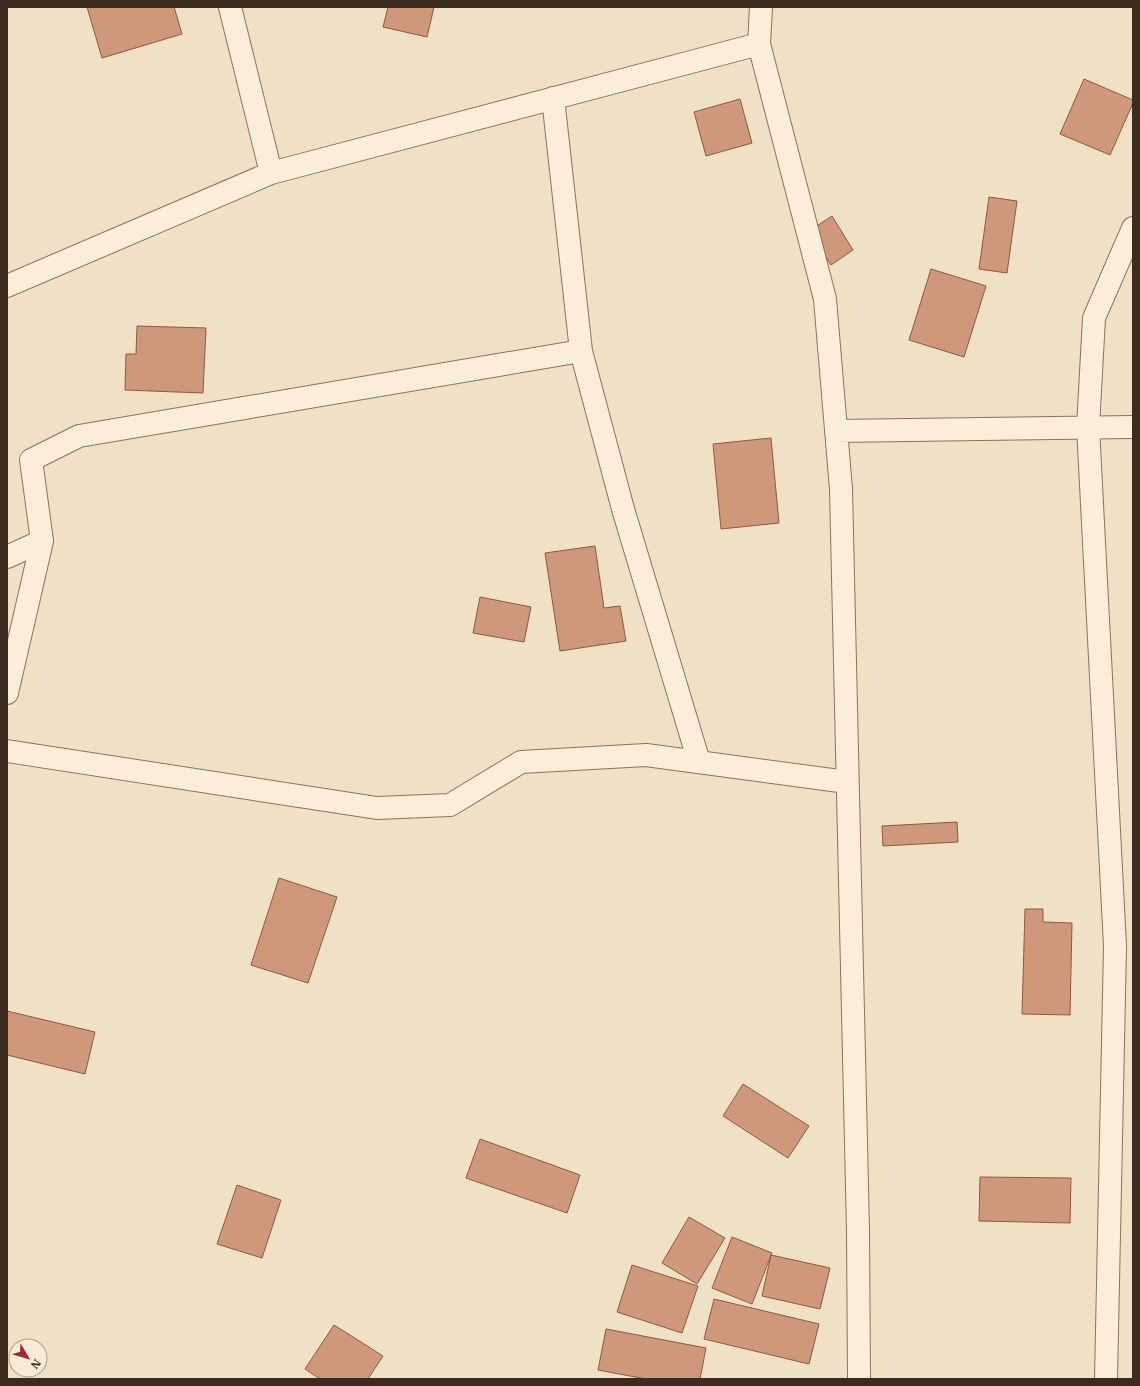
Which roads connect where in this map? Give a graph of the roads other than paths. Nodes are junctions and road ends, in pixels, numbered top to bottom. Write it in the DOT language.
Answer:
graph roads {
  1 [pos="230,7"];
  2 [pos="761,7"];
  3 [pos="759,44"];
  4 [pos="553,98"];
  5 [pos="271,174"];
  6 [pos="1133,228"];
  7 [pos="7,286"];
  8 [pos="581,352"];
  9 [pos="1088,427"];
  10 [pos="1133,427"];
  11 [pos="836,431"];
  12 [pos="42,541"];
  13 [pos="7,557"];
  14 [pos="7,693"];
  15 [pos="7,751"];
  16 [pos="698,762"];
  17 [pos="847,782"];
  18 [pos="859,1379"];
  19 [pos="1106,1379"];
  1 -- 5 [label="street"];
  2 -- 3 [label="street"];
  3 -- 4 [label="street"];
  3 -- 11 [label="street"];
  4 -- 5 [label="street"];
  4 -- 8 [label="street"];
  5 -- 7 [label="street"];
  6 -- 9 [label="street"];
  8 -- 12 [label="street"];
  8 -- 16 [label="street"];
  9 -- 10 [label="street"];
  9 -- 11 [label="street"];
  9 -- 19 [label="street"];
  11 -- 17 [label="street"];
  12 -- 13 [label="street"];
  12 -- 14 [label="street"];
  15 -- 16 [label="street"];
  16 -- 17 [label="street"];
  17 -- 18 [label="street"];
}
